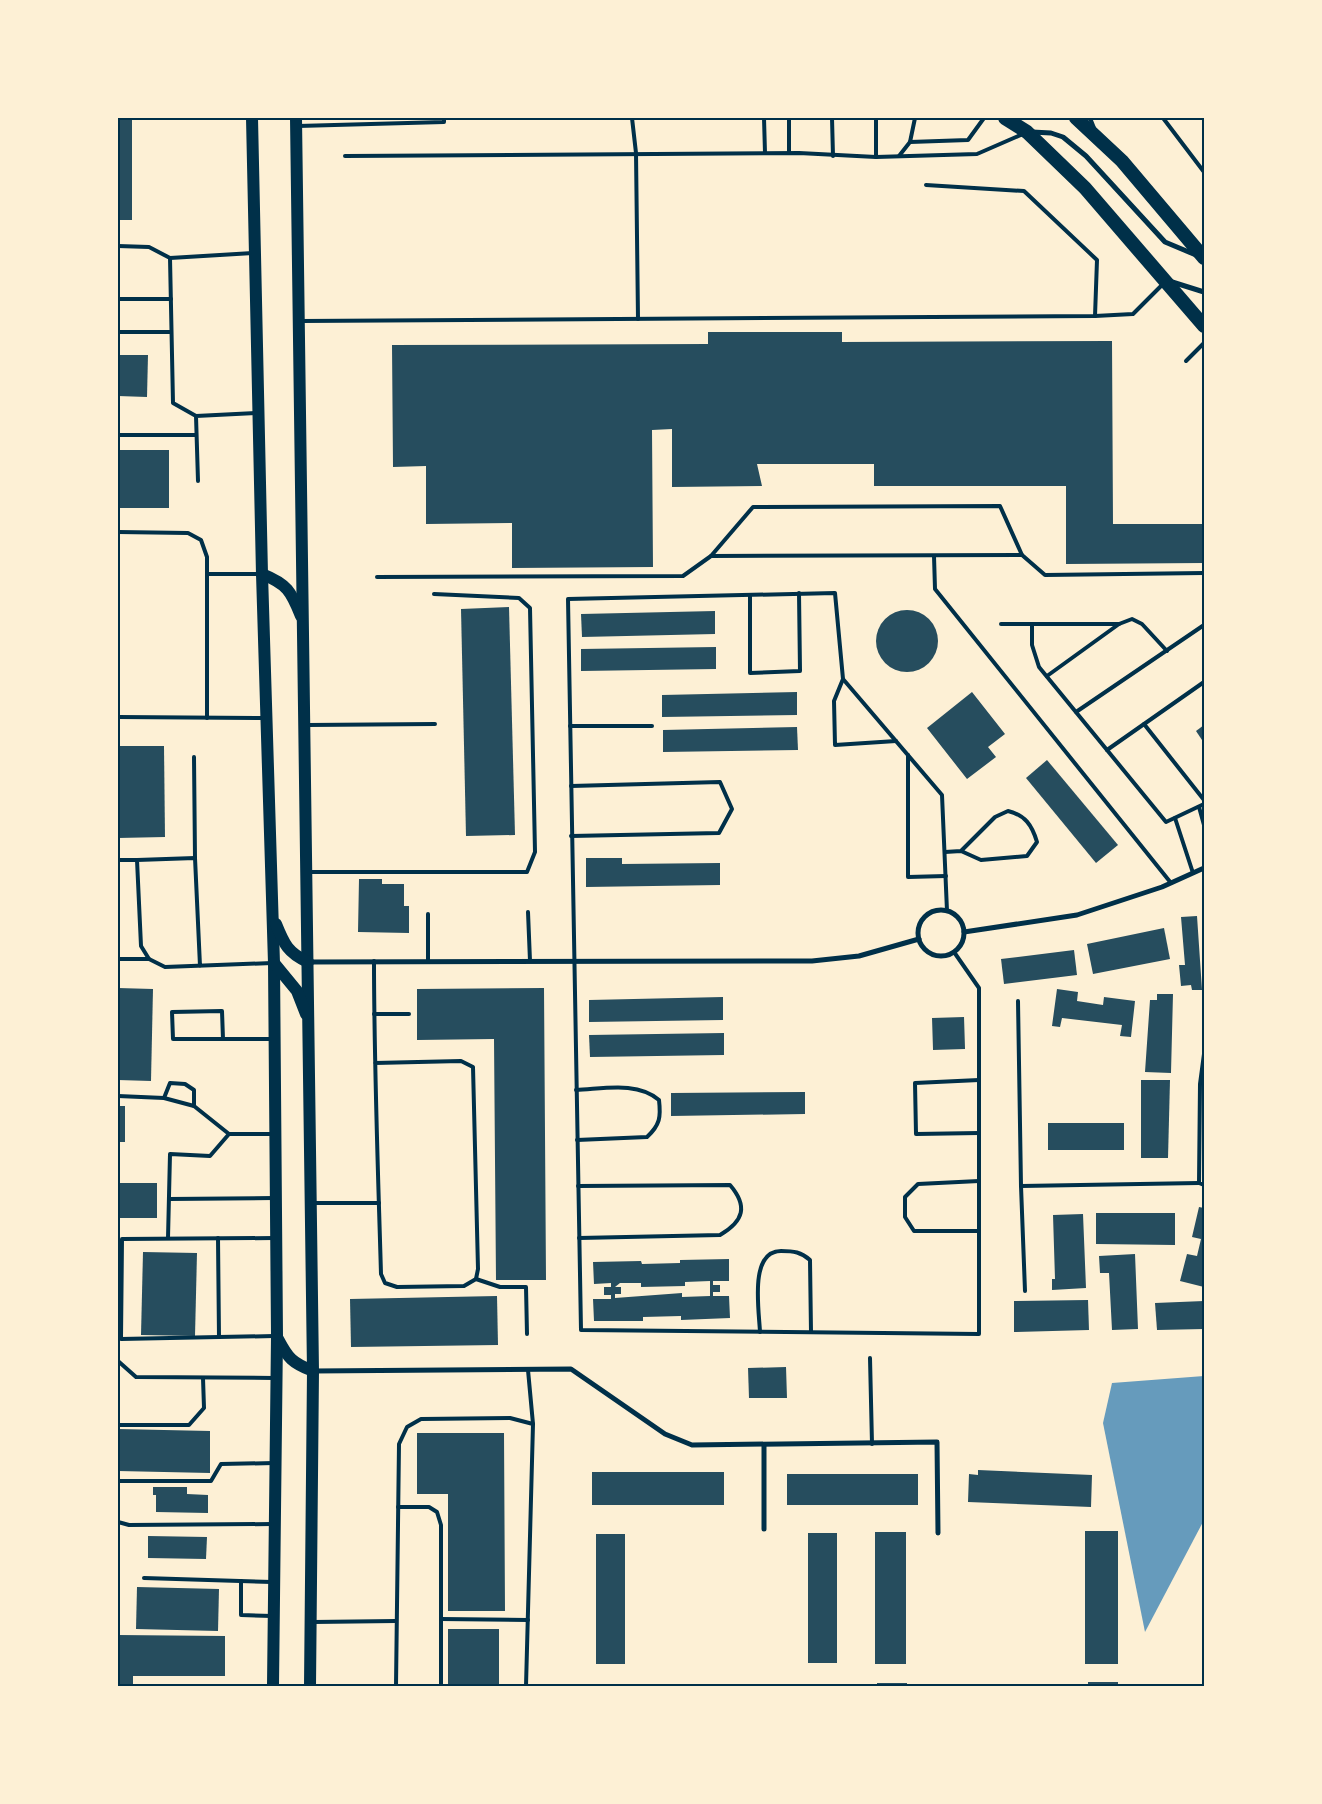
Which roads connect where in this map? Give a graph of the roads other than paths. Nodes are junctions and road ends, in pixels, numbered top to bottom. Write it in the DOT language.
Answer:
graph roads {
  1 [pos="252,118"];
  2 [pos="341,118"];
  3 [pos="444,118"];
  4 [pos="632,118"];
  5 [pos="764,118"];
  6 [pos="789,118"];
  7 [pos="832,118"];
  8 [pos="876,118"];
  9 [pos="915,118"];
  10 [pos="984,118"];
  11 [pos="1005,118"];
  12 [pos="1076,118"];
  13 [pos="1090,118"];
  14 [pos="1163,118"];
  15 [pos="296,122"];
  16 [pos="341,125"];
  17 [pos="1027,132"];
  18 [pos="1097,138"];
  19 [pos="910,142"];
  20 [pos="636,153"];
  21 [pos="765,153"];
  22 [pos="789,153"];
  23 [pos="345,156"];
  24 [pos="832,156"];
  25 [pos="899,156"];
  26 [pos="876,157"];
  27 [pos="1204,172"];
  28 [pos="926,185"];
  29 [pos="118,246"];
  30 [pos="255,253"];
  31 [pos="1204,257"];
  32 [pos="170,258"];
  33 [pos="1166,281"];
  34 [pos="1204,292"];
  35 [pos="118,299"];
  36 [pos="171,299"];
  37 [pos="1095,316"];
  38 [pos="638,319"];
  39 [pos="299,321"];
  40 [pos="1204,326"];
  41 [pos="118,332"];
  42 [pos="171,332"];
  43 [pos="1204,342"];
  44 [pos="1186,361"];
  45 [pos="259,413"];
  46 [pos="196,416"];
  47 [pos="118,435"];
  48 [pos="196,435"];
  49 [pos="198,481"];
  50 [pos="118,532"];
  51 [pos="1022,555"];
  52 [pos="711,556"];
  53 [pos="934,556"];
  54 [pos="1204,573"];
  55 [pos="207,574"];
  56 [pos="262,574"];
  57 [pos="377,577"];
  58 [pos="434,594"];
  59 [pos="799,594"];
  60 [pos="750,595"];
  61 [pos="304,622"];
  62 [pos="1001,624"];
  63 [pos="1032,624"];
  64 [pos="1119,624"];
  65 [pos="1204,625"];
  66 [pos="1167,650"];
  67 [pos="1047,676"];
  68 [pos="843,679"];
  69 [pos="1204,682"];
  70 [pos="1076,712"];
  71 [pos="118,717"];
  72 [pos="207,718"];
  73 [pos="266,718"];
  74 [pos="435,724"];
  75 [pos="1144,724"];
  76 [pos="306,725"];
  77 [pos="570,726"];
  78 [pos="652,726"];
  79 [pos="896,741"];
  80 [pos="1107,750"];
  81 [pos="908,755"];
  82 [pos="194,757"];
  83 [pos="570,786"];
  84 [pos="1204,800"];
  85 [pos="1204,804"];
  86 [pos="1199,807"];
  87 [pos="1175,818"];
  88 [pos="1204,825"];
  89 [pos="571,836"];
  90 [pos="945,852"];
  91 [pos="961,852"];
  92 [pos="195,858"];
  93 [pos="118,860"];
  94 [pos="137,860"];
  95 [pos="1204,868"];
  96 [pos="307,872"];
  97 [pos="1193,873"];
  98 [pos="946,876"];
  99 [pos="1171,883"];
  100 [pos="947,911"];
  101 [pos="271,912"];
  102 [pos="528,912"];
  103 [pos="428,914"];
  104 [pos="964,932"];
  105 [pos="919,939"];
  106 [pos="954,952"];
  107 [pos="118,959"];
  108 [pos="149,959"];
  109 [pos="374,961"];
  110 [pos="428,961"];
  111 [pos="530,961"];
  112 [pos="308,962"];
  113 [pos="573,962"];
  114 [pos="274,963"];
  115 [pos="200,966"];
  116 [pos="1018,1001"];
  117 [pos="374,1014"];
  118 [pos="409,1014"];
  119 [pos="310,1023"];
  120 [pos="223,1039"];
  121 [pos="275,1039"];
  122 [pos="1204,1054"];
  123 [pos="375,1063"];
  124 [pos="979,1080"];
  125 [pos="576,1090"];
  126 [pos="118,1096"];
  127 [pos="164,1098"];
  128 [pos="194,1106"];
  129 [pos="979,1132"];
  130 [pos="229,1134"];
  131 [pos="276,1134"];
  132 [pos="577,1140"];
  133 [pos="979,1180"];
  134 [pos="1199,1183"];
  135 [pos="1204,1185"];
  136 [pos="578,1186"];
  137 [pos="1021,1186"];
  138 [pos="276,1198"];
  139 [pos="169,1199"];
  140 [pos="311,1203"];
  141 [pos="379,1203"];
  142 [pos="979,1231"];
  143 [pos="120,1238"];
  144 [pos="168,1238"];
  145 [pos="218,1238"];
  146 [pos="277,1238"];
  147 [pos="579,1238"];
  148 [pos="476,1279"];
  149 [pos="1025,1291"];
  150 [pos="760,1332"];
  151 [pos="811,1332"];
  152 [pos="527,1334"];
  153 [pos="277,1336"];
  154 [pos="219,1337"];
  155 [pos="870,1358"];
  156 [pos="118,1362"];
  157 [pos="528,1370"];
  158 [pos="313,1371"];
  159 [pos="204,1378"];
  160 [pos="276,1378"];
  161 [pos="533,1424"];
  162 [pos="118,1425"];
  163 [pos="872,1444"];
  164 [pos="764,1446"];
  165 [pos="275,1463"];
  166 [pos="118,1481"];
  167 [pos="398,1507"];
  168 [pos="118,1522"];
  169 [pos="275,1524"];
  170 [pos="764,1528"];
  171 [pos="938,1533"];
  172 [pos="144,1578"];
  173 [pos="241,1581"];
  174 [pos="274,1582"];
  175 [pos="274,1616"];
  176 [pos="441,1619"];
  177 [pos="528,1620"];
  178 [pos="396,1621"];
  179 [pos="310,1622"];
  180 [pos="273,1686"];
  181 [pos="310,1686"];
  182 [pos="396,1686"];
  183 [pos="441,1686"];
  184 [pos="526,1686"];
  1 -- 30 [label="main road"];
  2 -- 16 [label="lane"];
  3 -- 16 [label="lane"];
  4 -- 20 [label="lane"];
  5 -- 21 [label="lane"];
  6 -- 22 [label="lane"];
  7 -- 24 [label="lane"];
  8 -- 26 [label="lane"];
  9 -- 19 [label="lane"];
  10 -- 19 [label="lane"];
  11 -- 17 [label="highway"];
  12 -- 18 [label="highway"];
  13 -- 18 [label="lane"];
  14 -- 27 [label="lane"];
  15 -- 16 [label="lane"];
  15 -- 39 [label="main road"];
  17 -- 25 [label="lane"];
  17 -- 31 [label="street"];
  17 -- 33 [label="highway"];
  18 -- 31 [label="highway"];
  19 -- 25 [label="lane"];
  20 -- 21 [label="lane"];
  20 -- 23 [label="lane"];
  20 -- 38 [label="lane"];
  21 -- 22 [label="lane"];
  22 -- 24 [label="lane"];
  24 -- 26 [label="lane"];
  25 -- 26 [label="lane"];
  28 -- 37 [label="lane"];
  29 -- 32 [label="lane"];
  30 -- 32 [label="lane"];
  30 -- 45 [label="main road"];
  32 -- 36 [label="lane"];
  33 -- 34 [label="street"];
  33 -- 37 [label="lane"];
  33 -- 40 [label="highway"];
  35 -- 36 [label="lane"];
  36 -- 42 [label="lane"];
  37 -- 38 [label="lane"];
  38 -- 39 [label="lane"];
  39 -- 61 [label="main road"];
  41 -- 42 [label="lane"];
  42 -- 46 [label="lane"];
  43 -- 44 [label="lane"];
  45 -- 46 [label="lane"];
  45 -- 56 [label="main road"];
  46 -- 48 [label="lane"];
  47 -- 48 [label="lane"];
  48 -- 49 [label="lane"];
  50 -- 55 [label="lane"];
  51 -- 52 [label="lane"];
  51 -- 53 [label="lane"];
  51 -- 54 [label="lane"];
  52 -- 53 [label="lane"];
  52 -- 57 [label="lane"];
  53 -- 99 [label="lane"];
  55 -- 56 [label="lane"];
  55 -- 72 [label="lane"];
  56 -- 61 [label="main road"];
  56 -- 73 [label="main road"];
  58 -- 96 [label="lane"];
  59 -- 60 [label="lane"];
  59 -- 60 [label="lane"];
  59 -- 68 [label="lane"];
  60 -- 77 [label="lane"];
  61 -- 76 [label="main road"];
  62 -- 63 [label="lane"];
  63 -- 64 [label="lane"];
  63 -- 67 [label="lane"];
  64 -- 66 [label="lane"];
  64 -- 67 [label="lane"];
  65 -- 66 [label="lane"];
  66 -- 70 [label="lane"];
  67 -- 70 [label="lane"];
  68 -- 79 [label="lane"];
  68 -- 79 [label="lane"];
  69 -- 75 [label="lane"];
  70 -- 80 [label="lane"];
  71 -- 72 [label="lane"];
  72 -- 73 [label="lane"];
  73 -- 101 [label="main road"];
  74 -- 76 [label="lane"];
  75 -- 80 [label="lane"];
  75 -- 84 [label="lane"];
  76 -- 96 [label="main road"];
  77 -- 78 [label="lane"];
  77 -- 83 [label="lane"];
  79 -- 81 [label="lane"];
  80 -- 87 [label="lane"];
  81 -- 90 [label="lane"];
  81 -- 98 [label="lane"];
  82 -- 92 [label="lane"];
  83 -- 89 [label="lane"];
  83 -- 89 [label="lane"];
  85 -- 86 [label="lane"];
  86 -- 87 [label="lane"];
  86 -- 88 [label="lane"];
  87 -- 97 [label="lane"];
  89 -- 113 [label="lane"];
  90 -- 91 [label="lane"];
  90 -- 98 [label="lane"];
  91 -- 91 [label="lane"];
  92 -- 94 [label="lane"];
  92 -- 115 [label="lane"];
  93 -- 94 [label="lane"];
  94 -- 108 [label="lane"];
  95 -- 97 [label="street"];
  96 -- 112 [label="main road"];
  97 -- 99 [label="street"];
  98 -- 100 [label="lane"];
  99 -- 104 [label="street"];
  100 -- 104 [label="street"];
  100 -- 105 [label="street"];
  101 -- 112 [label="main road"];
  101 -- 114 [label="main road"];
  102 -- 111 [label="lane"];
  103 -- 110 [label="lane"];
  104 -- 106 [label="street"];
  105 -- 106 [label="street"];
  105 -- 113 [label="street"];
  106 -- 124 [label="lane"];
  107 -- 108 [label="lane"];
  108 -- 115 [label="lane"];
  109 -- 110 [label="street"];
  109 -- 112 [label="street"];
  109 -- 117 [label="lane"];
  110 -- 111 [label="street"];
  111 -- 113 [label="street"];
  112 -- 119 [label="main road"];
  113 -- 125 [label="lane"];
  114 -- 115 [label="lane"];
  114 -- 119 [label="main road"];
  114 -- 121 [label="main road"];
  116 -- 137 [label="lane"];
  117 -- 118 [label="lane"];
  117 -- 123 [label="lane"];
  119 -- 140 [label="main road"];
  120 -- 120 [label="lane"];
  120 -- 121 [label="lane"];
  121 -- 131 [label="main road"];
  122 -- 134 [label="lane"];
  123 -- 141 [label="lane"];
  123 -- 148 [label="lane"];
  124 -- 129 [label="lane"];
  124 -- 129 [label="lane"];
  125 -- 132 [label="lane"];
  125 -- 132 [label="lane"];
  126 -- 127 [label="lane"];
  127 -- 128 [label="lane"];
  127 -- 128 [label="lane"];
  128 -- 130 [label="lane"];
  129 -- 133 [label="lane"];
  130 -- 131 [label="lane"];
  130 -- 139 [label="lane"];
  131 -- 138 [label="main road"];
  132 -- 136 [label="lane"];
  133 -- 142 [label="lane"];
  133 -- 142 [label="lane"];
  134 -- 135 [label="lane"];
  134 -- 137 [label="lane"];
  136 -- 147 [label="lane"];
  136 -- 147 [label="lane"];
  137 -- 149 [label="lane"];
  138 -- 139 [label="lane"];
  138 -- 146 [label="main road"];
  139 -- 144 [label="lane"];
  140 -- 141 [label="lane"];
  140 -- 158 [label="main road"];
  141 -- 148 [label="lane"];
  142 -- 151 [label="lane"];
  143 -- 144 [label="lane"];
  143 -- 154 [label="lane"];
  144 -- 145 [label="lane"];
  145 -- 146 [label="lane"];
  145 -- 154 [label="lane"];
  146 -- 153 [label="main road"];
  147 -- 150 [label="lane"];
  148 -- 152 [label="lane"];
  150 -- 151 [label="lane"];
  150 -- 151 [label="lane"];
  153 -- 154 [label="lane"];
  153 -- 158 [label="main road"];
  153 -- 160 [label="main road"];
  155 -- 163 [label="lane"];
  156 -- 159 [label="lane"];
  157 -- 158 [label="street"];
  157 -- 161 [label="lane"];
  157 -- 164 [label="street"];
  158 -- 179 [label="main road"];
  159 -- 160 [label="lane"];
  159 -- 162 [label="lane"];
  160 -- 165 [label="main road"];
  161 -- 167 [label="lane"];
  161 -- 177 [label="lane"];
  163 -- 164 [label="street"];
  163 -- 171 [label="street"];
  164 -- 170 [label="street"];
  165 -- 166 [label="lane"];
  165 -- 169 [label="main road"];
  167 -- 176 [label="lane"];
  167 -- 178 [label="lane"];
  168 -- 169 [label="lane"];
  169 -- 174 [label="main road"];
  172 -- 173 [label="lane"];
  173 -- 174 [label="lane"];
  173 -- 175 [label="lane"];
  174 -- 175 [label="main road"];
  175 -- 180 [label="main road"];
  176 -- 177 [label="lane"];
  176 -- 183 [label="lane"];
  177 -- 184 [label="lane"];
  178 -- 179 [label="lane"];
  178 -- 182 [label="lane"];
  179 -- 181 [label="main road"];
}
